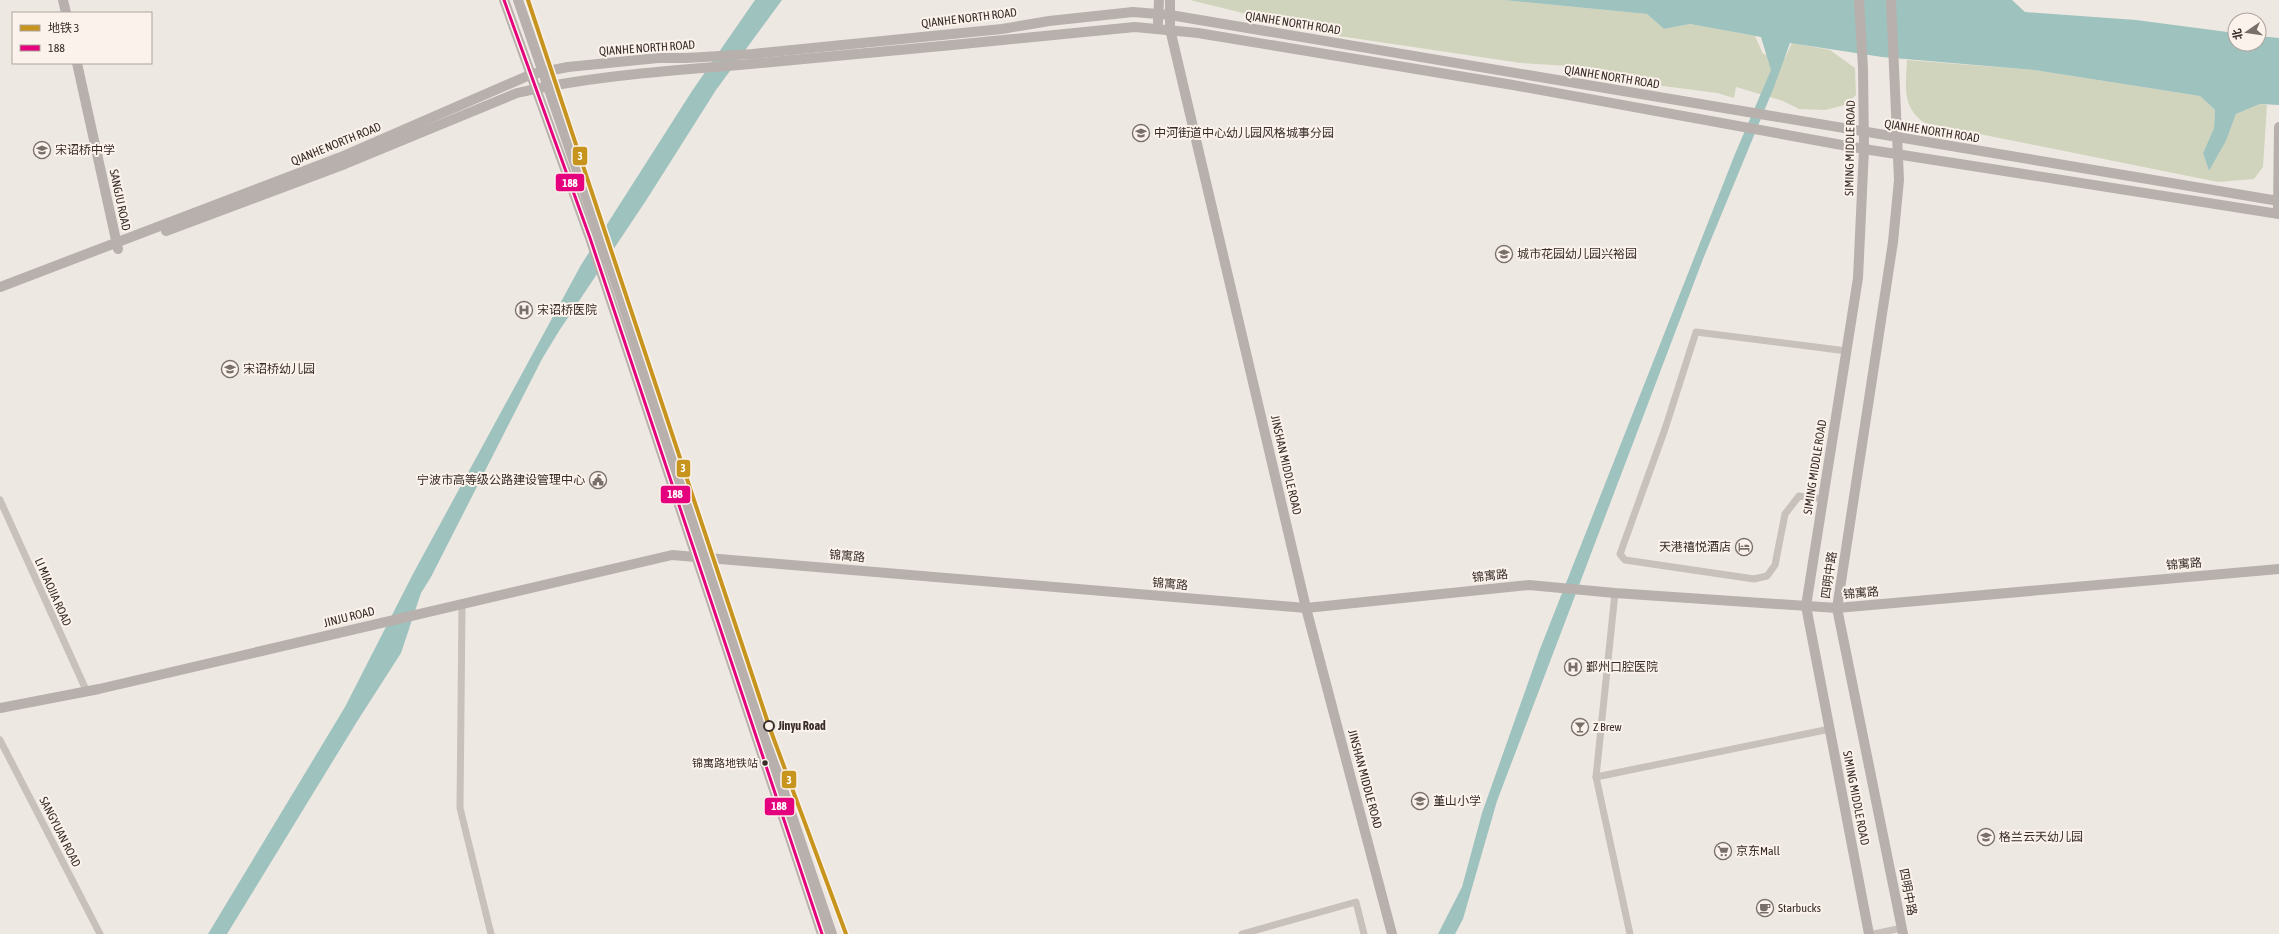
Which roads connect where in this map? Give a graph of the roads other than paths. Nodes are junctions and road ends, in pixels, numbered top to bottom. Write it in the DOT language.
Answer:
graph roads {
  1 [pos="63,0"];
  2 [pos="504,0"];
  3 [pos="518,0"];
  4 [pos="1159,0"];
  5 [pos="1170,0"];
  6 [pos="1859,0"];
  7 [pos="1891,0"];
  8 [pos="66,12"];
  9 [pos="1158,15"];
  10 [pos="1170,15"];
  11 [pos="1157,28"];
  12 [pos="1170,29"];
  13 [pos="77,64"];
  14 [pos="544,72"];
  15 [pos="532,74"];
  16 [pos="550,86"];
  17 [pos="537,88"];
  18 [pos="2279,127"];
  19 [pos="1864,133"];
  20 [pos="1897,138"];
  21 [pos="1864,149"];
  22 [pos="1897,154"];
  23 [pos="2278,201"];
  24 [pos="2279,216"];
  25 [pos="594,234"];
  26 [pos="117,246"];
  27 [pos="0,287"];
  28 [pos="0,294"];
  29 [pos="1847,351"];
  30 [pos="1823,499"];
  31 [pos="0,500"];
  32 [pos="700,556"];
  33 [pos="2279,569"];
  34 [pos="1615,593"];
  35 [pos="462,605"];
  36 [pos="1806,606"];
  37 [pos="1306,608"];
  38 [pos="1837,608"];
  39 [pos="87,692"];
  40 [pos="0,708"];
  41 [pos="1830,729"];
  42 [pos="0,740"];
  43 [pos="1596,777"];
  44 [pos="1902,931"];
  45 [pos="100,934"];
  46 [pos="491,934"];
  47 [pos="822,934"];
  48 [pos="832,934"];
  49 [pos="1242,934"];
  50 [pos="1364,934"];
  51 [pos="1392,934"];
  52 [pos="1630,934"];
  53 [pos="1869,934"];
  54 [pos="1874,934"];
  1 -- 8 [label="main road"];
  2 -- 15 [label="main road"];
  3 -- 14 [label="main road"];
  4 -- 9 [label="main road"];
  5 -- 10 [label="main road, JINSHAN MIDDLE ROAD"];
  6 -- 19 [label="main road, SIMING MIDDLE ROAD"];
  7 -- 20 [label="main road"];
  9 -- 10 [label="main road, QIANHE NORTH ROAD"];
  9 -- 11 [label="main road"];
  9 -- 14 [label="main road, QIANHE NORTH ROAD"];
  10 -- 12 [label="main road, JINSHAN MIDDLE ROAD"];
  10 -- 19 [label="main road, QIANHE NORTH ROAD"];
  11 -- 12 [label="main road, QIANHE NORTH ROAD"];
  11 -- 16 [label="main road, QIANHE NORTH ROAD"];
  12 -- 21 [label="main road, QIANHE NORTH ROAD"];
  12 -- 37 [label="main road, JINSHAN MIDDLE ROAD"];
  13 -- 26 [label="main road, SANGJU ROAD"];
  14 -- 15 [label="main road, QIANHE NORTH ROAD"];
  14 -- 16 [label="main road"];
  15 -- 17 [label="main road"];
  15 -- 26 [label="main road, QIANHE NORTH ROAD"];
  16 -- 17 [label="main road, QIANHE NORTH ROAD"];
  16 -- 25 [label="main road"];
  17 -- 25 [label="main road"];
  17 -- 26 [label="main road, QIANHE NORTH ROAD"];
  18 -- 23 [label="main road"];
  19 -- 20 [label="main road, QIANHE NORTH ROAD"];
  19 -- 21 [label="main road, SIMING MIDDLE ROAD"];
  20 -- 22 [label="main road"];
  20 -- 23 [label="main road, QIANHE NORTH ROAD"];
  21 -- 22 [label="main road, QIANHE NORTH ROAD"];
  21 -- 29 [label="main road, SIMING MIDDLE ROAD"];
  22 -- 24 [label="main road, QIANHE NORTH ROAD"];
  22 -- 38 [label="main road, 四明中路"];
  23 -- 24 [label="main road"];
  25 -- 32 [label="main road"];
  25 -- 32 [label="main road"];
  26 -- 27 [label="main road, QIANHE NORTH ROAD"];
  26 -- 28 [label="main road, QIANHE NORTH ROAD"];
  29 -- 30 [label="main road, SIMING MIDDLE ROAD"];
  29 -- 30 [label="street"];
  30 -- 36 [label="main road, SIMING MIDDLE ROAD"];
  31 -- 39 [label="street, LI MIAOJIA ROAD"];
  32 -- 35 [label="main road, JINJU ROAD"];
  32 -- 37 [label="main road, 锦寓路"];
  32 -- 47 [label="main road"];
  32 -- 48 [label="main road"];
  33 -- 38 [label="main road, 锦寓路"];
  34 -- 36 [label="main road, 锦寓路"];
  34 -- 37 [label="main road, 锦寓路"];
  34 -- 43 [label="street"];
  35 -- 39 [label="main road, JINJU ROAD"];
  35 -- 46 [label="street"];
  36 -- 38 [label="main road, 锦寓路"];
  36 -- 41 [label="main road, SIMING MIDDLE ROAD"];
  37 -- 51 [label="main road, JINSHAN MIDDLE ROAD"];
  38 -- 44 [label="main road, 四明中路"];
  39 -- 40 [label="main road, JINJU ROAD"];
  41 -- 43 [label="street"];
  41 -- 53 [label="main road, SIMING MIDDLE ROAD"];
  42 -- 45 [label="street, SANGYUAN ROAD"];
  43 -- 52 [label="street"];
  44 -- 54 [label="street"];
  49 -- 50 [label="street"];
}
